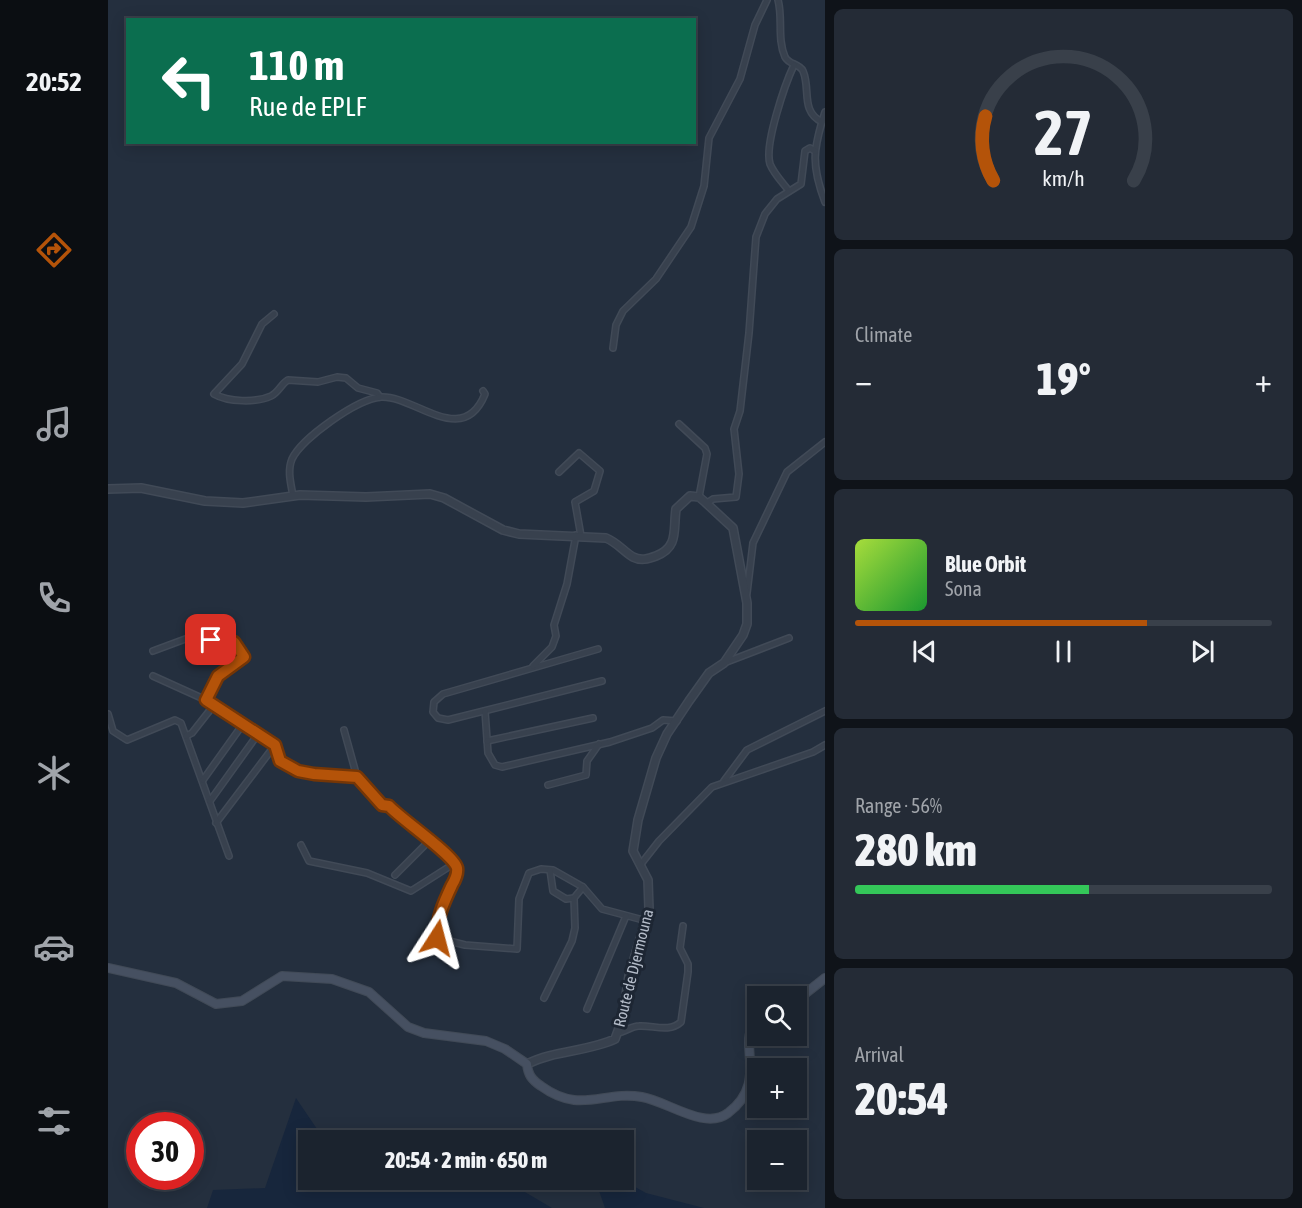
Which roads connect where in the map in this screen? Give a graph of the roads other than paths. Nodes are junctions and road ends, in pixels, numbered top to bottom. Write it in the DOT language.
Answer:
graph roads {
  1 [pos="767,0"];
  2 [pos="778,0"];
  3 [pos="794,65"];
  4 [pos="825,112"];
  5 [pos="822,122"];
  6 [pos="815,151"];
  7 [pos="789,191"];
  8 [pos="825,202"];
  9 [pos="274,314"];
  10 [pos="613,348"];
  11 [pos="483,391"];
  12 [pos="381,397"];
  13 [pos="679,424"];
  14 [pos="825,442"];
  15 [pos="560,472"];
  16 [pos="108,489"];
  17 [pos="293,496"];
  18 [pos="699,497"];
  19 [pos="710,506"];
  20 [pos="579,536"];
  21 [pos="746,597"];
  22 [pos="789,638"];
  23 [pos="598,649"];
  24 [pos="153,651"];
  25 [pos="724,663"];
  26 [pos="532,667"];
  27 [pos="153,676"];
  28 [pos="602,681"];
  29 [pos="206,700"];
  30 [pos="214,705"];
  31 [pos="485,711"];
  32 [pos="825,711"];
  33 [pos="108,714"];
  34 [pos="593,717"];
  35 [pos="677,721"];
  36 [pos="243,724"];
  37 [pos="344,730"];
  38 [pos="258,734"];
  39 [pos="186,735"];
  40 [pos="488,741"];
  41 [pos="599,744"];
  42 [pos="275,745"];
  43 [pos="825,745"];
  44 [pos="357,777"];
  45 [pos="203,780"];
  46 [pos="723,782"];
  47 [pos="548,785"];
  48 [pos="210,801"];
  49 [pos="216,823"];
  50 [pos="429,841"];
  51 [pos="301,845"];
  52 [pos="229,856"];
  53 [pos="455,863"];
  54 [pos="641,864"];
  55 [pos="550,870"];
  56 [pos="395,875"];
  57 [pos="584,886"];
  58 [pos="574,897"];
  59 [pos="626,916"];
  60 [pos="647,921"];
  61 [pos="683,926"];
  62 [pos="108,968"];
  63 [pos="825,978"];
  64 [pos="807,992"];
  65 [pos="544,998"];
  66 [pos="587,1009"];
  67 [pos="617,1033"];
  68 [pos="750,1046"];
  69 [pos="527,1064"];
  1 -- 10 [label="street"];
  2 -- 3 [label="street"];
  3 -- 5 [label="street"];
  3 -- 7 [label="street"];
  4 -- 5 [label="street"];
  5 -- 6 [label="street"];
  6 -- 7 [label="street"];
  6 -- 8 [label="street"];
  7 -- 19 [label="street"];
  9 -- 12 [label="street"];
  11 -- 12 [label="street"];
  12 -- 17 [label="street"];
  13 -- 18 [label="street"];
  14 -- 21 [label="street"];
  15 -- 20 [label="street"];
  16 -- 17 [label="street"];
  17 -- 20 [label="street"];
  18 -- 19 [label="street, Route de Djermouna"];
  18 -- 20 [label="street"];
  19 -- 21 [label="street, Route de Djermouna"];
  20 -- 26 [label="street"];
  21 -- 25 [label="street, Route de Djermouna"];
  22 -- 25 [label="street"];
  23 -- 26 [label="street"];
  24 -- 29 [label="street"];
  25 -- 35 [label="street, Route de Djermouna"];
  26 -- 31 [label="street"];
  27 -- 29 [label="street"];
  28 -- 31 [label="street"];
  29 -- 30 [label="street"];
  30 -- 36 [label="street"];
  30 -- 39 [label="street"];
  31 -- 40 [label="street"];
  32 -- 46 [label="street"];
  33 -- 39 [label="street"];
  34 -- 40 [label="street"];
  35 -- 41 [label="street"];
  35 -- 54 [label="street, Route de Djermouna"];
  36 -- 38 [label="street"];
  36 -- 45 [label="street"];
  37 -- 44 [label="street"];
  38 -- 42 [label="street"];
  38 -- 48 [label="street"];
  39 -- 45 [label="street"];
  40 -- 41 [label="street"];
  41 -- 47 [label="street"];
  42 -- 44 [label="street"];
  42 -- 49 [label="street"];
  43 -- 46 [label="street"];
  44 -- 50 [label="street"];
  45 -- 48 [label="street"];
  46 -- 54 [label="street"];
  48 -- 49 [label="street"];
  49 -- 52 [label="street"];
  50 -- 53 [label="street"];
  50 -- 56 [label="street"];
  51 -- 53 [label="street"];
  53 -- 55 [label="street"];
  54 -- 60 [label="street, Route de Djermouna"];
  55 -- 57 [label="street"];
  55 -- 58 [label="street"];
  57 -- 58 [label="street"];
  57 -- 59 [label="street"];
  58 -- 65 [label="street"];
  59 -- 60 [label="street"];
  59 -- 66 [label="street"];
  60 -- 67 [label="street, Route de Djermouna"];
  61 -- 67 [label="street"];
  62 -- 69 [label="main road"];
  63 -- 64 [label="main road"];
  67 -- 69 [label="street, Route de Djermouna"];
  68 -- 69 [label="main road"];
}
